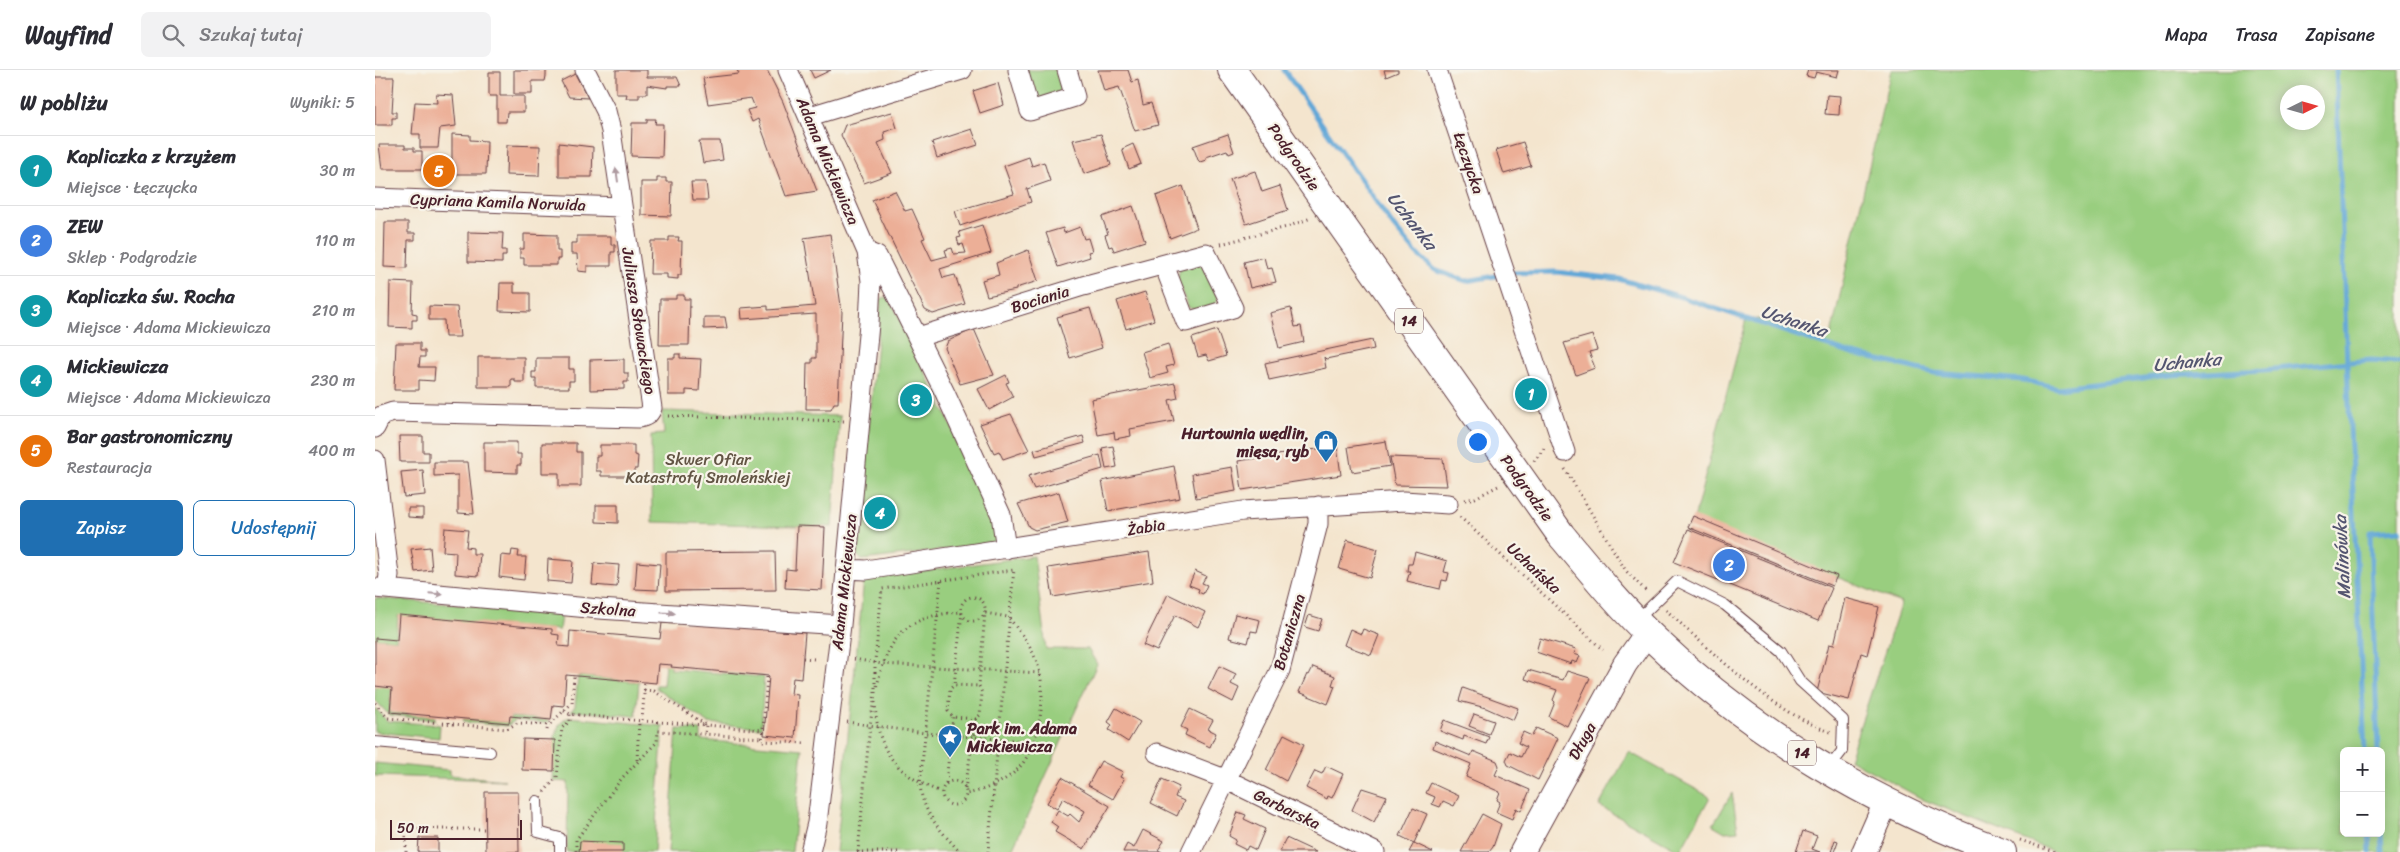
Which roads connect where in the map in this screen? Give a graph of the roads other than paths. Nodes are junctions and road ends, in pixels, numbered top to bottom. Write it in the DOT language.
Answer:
graph roads {
  1 [pos="585,70"];
  2 [pos="788,70"];
  3 [pos="962,70"];
  4 [pos="1018,70"];
  5 [pos="1067,70"];
  6 [pos="1232,70"];
  7 [pos="1437,70"];
  8 [pos="809,116"];
  9 [pos="375,198"];
  10 [pos="621,207"];
  11 [pos="867,252"];
  12 [pos="1164,264"];
  13 [pos="918,338"];
  14 [pos="375,428"];
  15 [pos="375,460"];
  16 [pos="1564,460"];
  17 [pos="1448,504"];
  18 [pos="1318,506"];
  19 [pos="1009,549"];
  20 [pos="846,569"];
  21 [pos="381,589"];
  22 [pos="841,625"];
  23 [pos="1642,627"];
  24 [pos="375,742"];
  25 [pos="490,752"];
  26 [pos="1157,753"];
  27 [pos="1828,769"];
  28 [pos="1225,779"];
  29 [pos="537,800"];
  30 [pos="1886,802"];
  31 [pos="817,823"];
  32 [pos="559,852"];
  33 [pos="810,852"];
  34 [pos="819,852"];
  35 [pos="1191,852"];
  36 [pos="1375,852"];
  37 [pos="1522,852"];
  38 [pos="1864,852"];
  39 [pos="2002,852"];
  10 -- 1 [label="street, Juliusza Słowackiego, one-way"];
  2 -- 8 [label="street, Adama Mickiewicza"];
  3 -- 8 [label="street"];
  4 -- 5 [label="street"];
  6 -- 23 [label="main road, Podgrodzie / 14"];
  7 -- 16 [label="street, Łęczycka"];
  8 -- 11 [label="street, Adama Mickiewicza"];
  9 -- 10 [label="street, Cypriana Kamila Norwida"];
  10 -- 14 [label="street, Juliusza Słowackiego"];
  11 -- 13 [label="street, Adama Mickiewicza"];
  11 -- 20 [label="street, Adama Mickiewicza"];
  12 -- 12 [label="street, Bociania"];
  12 -- 13 [label="street, Bociania"];
  13 -- 19 [label="street, Adama Mickiewicza"];
  15 -- 21 [label="street"];
  17 -- 18 [label="street, Żabia"];
  18 -- 19 [label="street, Żabia"];
  18 -- 28 [label="street, Botaniczna"];
  19 -- 20 [label="street, Żabia"];
  20 -- 22 [label="street, Adama Mickiewicza"];
  21 -- 22 [label="street, Szkolna, one-way"];
  22 -- 31 [label="street, Adama Mickiewicza"];
  23 -- 27 [label="main road, Podgrodzie / 14"];
  23 -- 27 [label="lane"];
  23 -- 37 [label="street, Długa"];
  24 -- 25 [label="lane"];
  26 -- 28 [label="street"];
  27 -- 30 [label="main road, Podgrodzie / 14"];
  28 -- 35 [label="street, Botaniczna"];
  28 -- 36 [label="street, Garbarska"];
  29 -- 32 [label="lane"];
  30 -- 38 [label="street"];
  30 -- 39 [label="main road, 14"];
  31 -- 33 [label="street, Adama Mickiewicza"];
  31 -- 34 [label="street, Adama Mickiewicza"];
}
